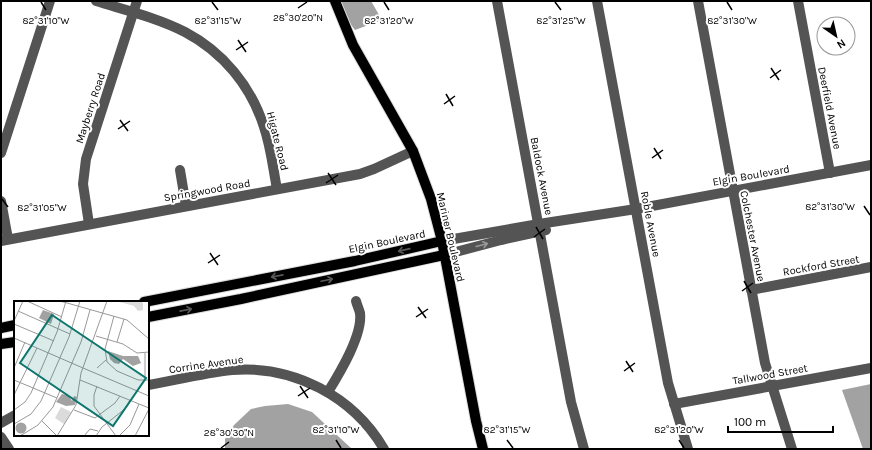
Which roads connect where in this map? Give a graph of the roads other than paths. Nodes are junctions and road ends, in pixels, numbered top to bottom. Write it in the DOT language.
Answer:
graph roads {
  1 [pos="50,1"];
  2 [pos="96,1"];
  3 [pos="138,1"];
  4 [pos="335,1"];
  5 [pos="497,1"];
  6 [pos="597,1"];
  7 [pos="698,1"];
  8 [pos="798,1"];
  9 [pos="134,13"];
  10 [pos="412,151"];
  11 [pos="1,153"];
  12 [pos="871,165"];
  13 [pos="180,170"];
  14 [pos="830,173"];
  15 [pos="277,189"];
  16 [pos="733,191"];
  17 [pos="1,201"];
  18 [pos="186,206"];
  19 [pos="636,209"];
  20 [pos="89,224"];
  21 [pos="540,228"];
  22 [pos="4,240"];
  23 [pos="442,242"];
  24 [pos="444,255"];
  25 [pos="871,268"];
  26 [pos="751,290"];
  27 [pos="149,301"];
  28 [pos="356,301"];
  29 [pos="149,317"];
  30 [pos="14,325"];
  31 [pos="1,328"];
  32 [pos="14,342"];
  33 [pos="1,344"];
  34 [pos="871,368"];
  35 [pos="149,385"];
  36 [pos="771,386"];
  37 [pos="328,392"];
  38 [pos="674,404"];
  39 [pos="14,416"];
  40 [pos="1,422"];
  41 [pos="1,437"];
  42 [pos="9,449"];
  43 [pos="384,449"];
  44 [pos="483,449"];
  45 [pos="584,449"];
  46 [pos="688,449"];
  47 [pos="792,449"];
  1 -- 11 [label="street"];
  2 -- 9 [label="street, Higate Road"];
  3 -- 9 [label="street, Mayberry Road"];
  4 -- 10 [label="main road, Mariner Boulevard"];
  5 -- 21 [label="street, Baldock Avenue"];
  6 -- 19 [label="street, Roble Avenue"];
  7 -- 16 [label="street, Colchester Avenue"];
  8 -- 14 [label="street, Deerfield Avenue"];
  9 -- 15 [label="street, Higate Road"];
  9 -- 20 [label="street, Mayberry Road"];
  10 -- 15 [label="street, Springwood Road"];
  10 -- 23 [label="main road, Mariner Boulevard"];
  12 -- 14 [label="street, Elgin Boulevard"];
  13 -- 18 [label="street"];
  14 -- 16 [label="street, Elgin Boulevard"];
  15 -- 18 [label="street, Springwood Road"];
  16 -- 19 [label="street, Elgin Boulevard"];
  16 -- 26 [label="street, Colchester Avenue"];
  17 -- 22 [label="street"];
  18 -- 20 [label="street, Springwood Road"];
  19 -- 21 [label="street, Elgin Boulevard"];
  19 -- 38 [label="street, Roble Avenue"];
  20 -- 22 [label="street, Springwood Road"];
  21 -- 23 [label="street, Elgin Boulevard"];
  24 -- 21 [label="street, Elgin Boulevard, one-way"];
  21 -- 45 [label="street, Baldock Avenue"];
  23 -- 24 [label="main road, Mariner Boulevard"];
  23 -- 27 [label="main road, Elgin Boulevard, one-way"];
  29 -- 24 [label="main road, Elgin Boulevard, one-way"];
  24 -- 44 [label="main road, Mariner Boulevard"];
  25 -- 26 [label="street, Rockford Street"];
  26 -- 36 [label="street, Colchester Avenue"];
  28 -- 37 [label="street"];
  30 -- 31 [label="main road"];
  32 -- 33 [label="main road"];
  34 -- 36 [label="street, Tallwood Street"];
  35 -- 37 [label="street, Corrine Avenue"];
  36 -- 38 [label="street, Tallwood Street"];
  36 -- 47 [label="street, Colchester Avenue"];
  37 -- 43 [label="street, Corrine Avenue"];
  38 -- 46 [label="street, Roble Avenue"];
  39 -- 40 [label="street"];
  41 -- 42 [label="street"];
}
